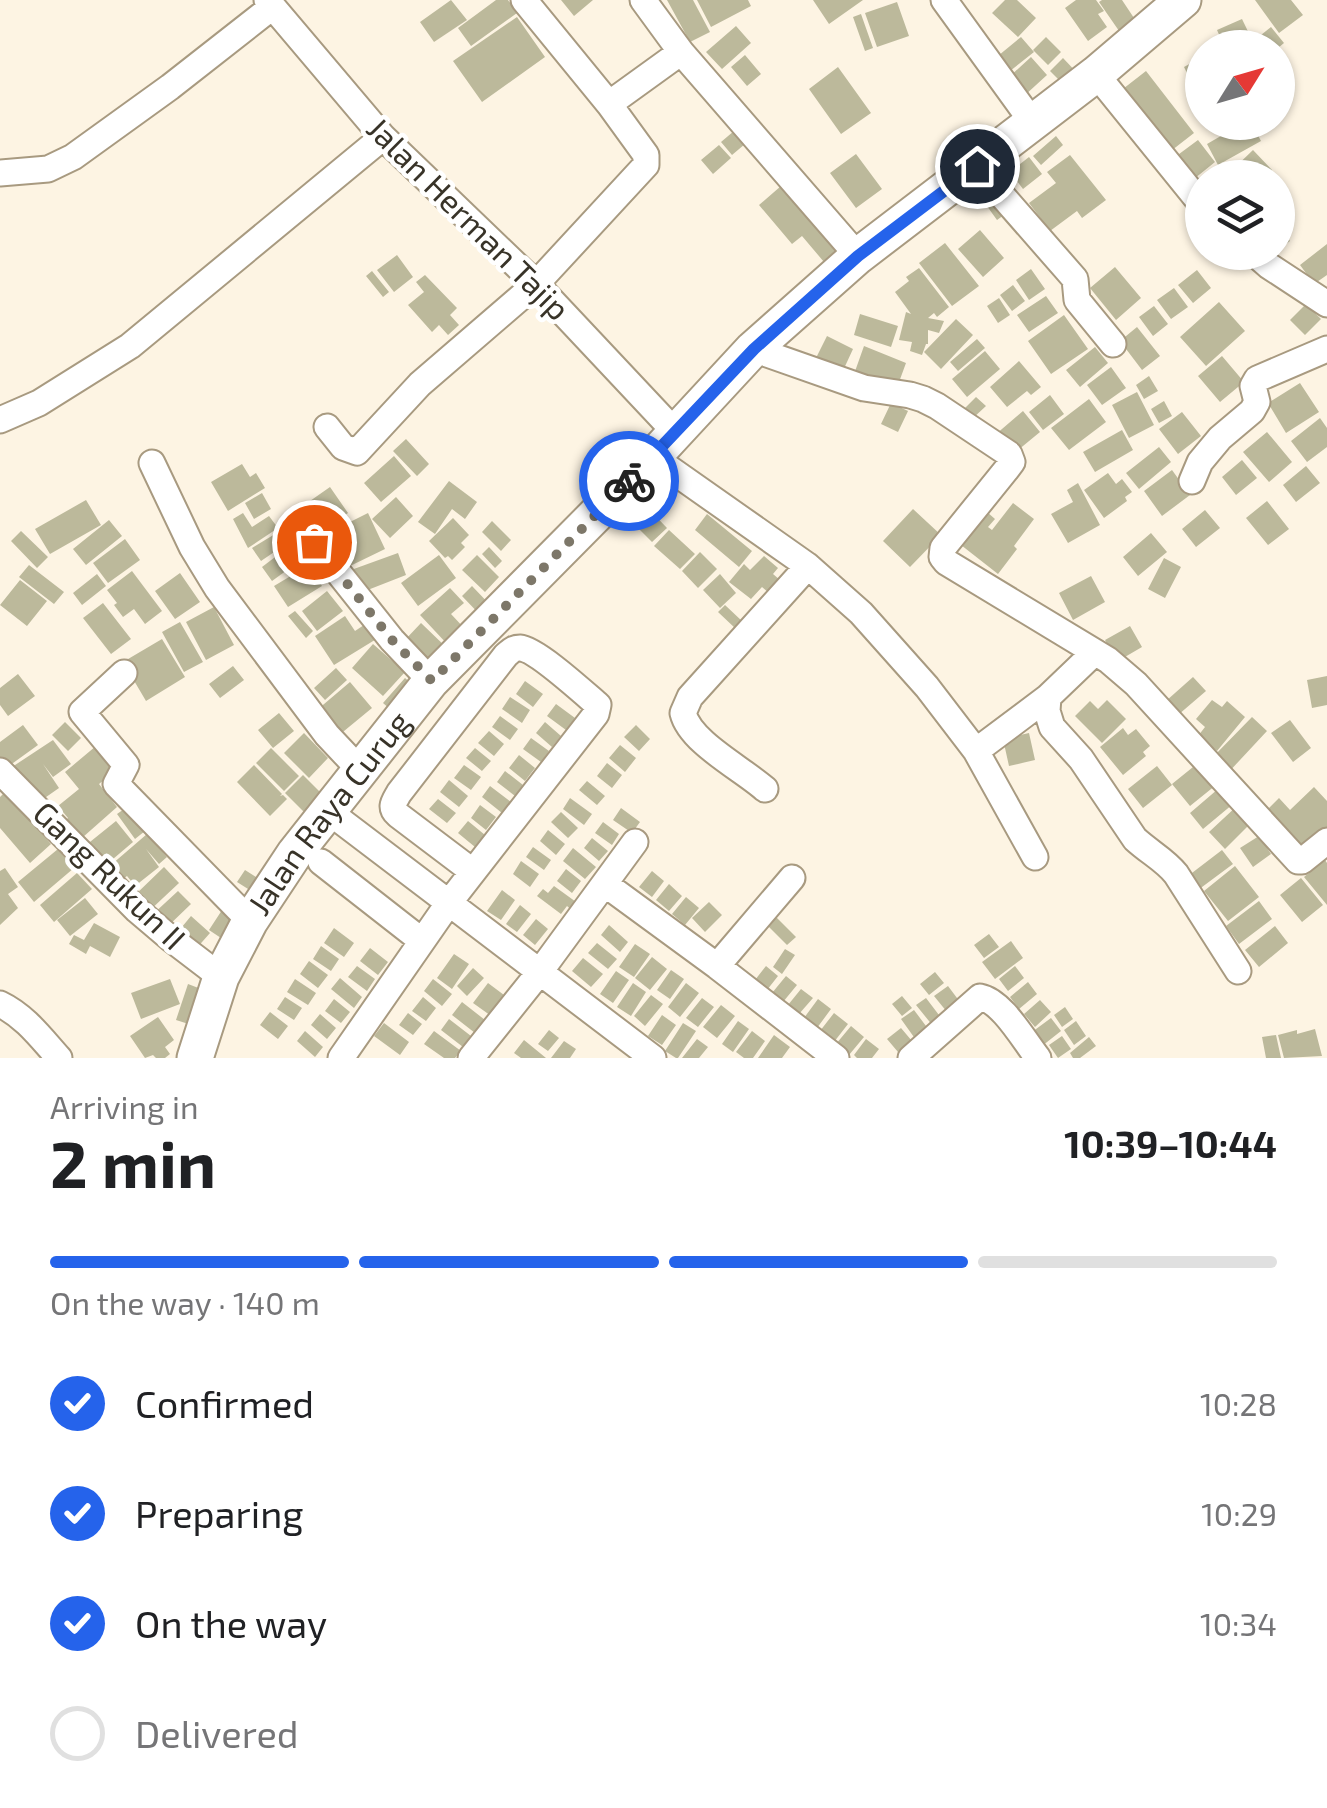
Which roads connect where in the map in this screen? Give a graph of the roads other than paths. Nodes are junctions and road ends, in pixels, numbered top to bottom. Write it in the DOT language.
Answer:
graph roads {
  1 [pos="524,0"];
  2 [pos="643,0"];
  3 [pos="944,0"];
  4 [pos="1182,0"];
  5 [pos="270,4"];
  6 [pos="681,52"];
  7 [pos="1096,74"];
  8 [pos="609,104"];
  9 [pos="1033,123"];
  10 [pos="384,138"];
  11 [pos="977,166"];
  12 [pos="0,173"];
  13 [pos="1185,184"];
  14 [pos="858,256"];
  15 [pos="1275,270"];
  16 [pos="536,284"];
  17 [pos="1327,304"];
  18 [pos="1112,344"];
  19 [pos="754,349"];
  20 [pos="1327,349"];
  21 [pos="0,420"];
  22 [pos="327,427"];
  23 [pos="664,445"];
  24 [pos="152,463"];
  25 [pos="1192,481"];
  26 [pos="314,542"];
  27 [pos="808,566"];
  28 [pos="1095,652"];
  29 [pos="124,673"];
  30 [pos="432,681"];
  31 [pos="1048,697"];
  32 [pos="976,752"];
  33 [pos="360,770"];
  34 [pos="1,774"];
  35 [pos="764,790"];
  36 [pos="328,811"];
  37 [pos="1327,841"];
  38 [pos="636,842"];
  39 [pos="1035,857"];
  40 [pos="321,862"];
  41 [pos="472,871"];
  42 [pos="792,878"];
  43 [pos="605,884"];
  44 [pos="448,904"];
  45 [pos="250,922"];
  46 [pos="422,941"];
  47 [pos="717,966"];
  48 [pos="1238,971"];
  49 [pos="539,973"];
  50 [pos="221,977"];
  51 [pos="0,1004"];
  52 [pos="59,1058"];
  53 [pos="195,1058"];
  54 [pos="341,1058"];
  55 [pos="471,1058"];
  56 [pos="653,1058"];
  57 [pos="836,1058"];
  58 [pos="911,1058"];
  59 [pos="1038,1058"];
  1 -- 8 [label="street"];
  2 -- 6 [label="street"];
  3 -- 9 [label="street"];
  4 -- 7 [label="main road, Jalan Raya Curug"];
  5 -- 10 [label="street, Jalan Herman Tajip"];
  5 -- 12 [label="street"];
  6 -- 8 [label="street"];
  6 -- 14 [label="street"];
  7 -- 9 [label="main road, Jalan Raya Curug"];
  7 -- 13 [label="street"];
  8 -- 16 [label="street"];
  9 -- 11 [label="main road, Jalan Raya Curug"];
  10 -- 16 [label="street, Jalan Herman Tajip"];
  10 -- 21 [label="street"];
  11 -- 14 [label="main road, Jalan Raya Curug"];
  11 -- 18 [label="street"];
  14 -- 19 [label="main road, Jalan Raya Curug"];
  15 -- 17 [label="street"];
  16 -- 22 [label="street"];
  16 -- 23 [label="street, Jalan Herman Tajip"];
  19 -- 23 [label="main road, Jalan Raya Curug"];
  19 -- 28 [label="street"];
  20 -- 25 [label="street"];
  23 -- 27 [label="street, Jalan Herman Tajip"];
  23 -- 30 [label="main road, Jalan Raya Curug"];
  24 -- 33 [label="street"];
  26 -- 30 [label="street"];
  27 -- 32 [label="street, Jalan Herman Tajip"];
  27 -- 35 [label="street"];
  28 -- 31 [label="street"];
  28 -- 37 [label="street"];
  29 -- 45 [label="street"];
  30 -- 33 [label="main road, Jalan Raya Curug"];
  31 -- 32 [label="street"];
  31 -- 48 [label="street"];
  32 -- 39 [label="street, Jalan Herman Tajip"];
  33 -- 36 [label="main road, Jalan Raya Curug"];
  34 -- 50 [label="street, Gang Rukun II"];
  36 -- 44 [label="street"];
  36 -- 45 [label="main road, Jalan Raya Curug"];
  38 -- 43 [label="street"];
  40 -- 46 [label="street"];
  41 -- 41 [label="street"];
  41 -- 44 [label="street"];
  42 -- 47 [label="street"];
  43 -- 47 [label="street"];
  43 -- 49 [label="street"];
  44 -- 46 [label="street"];
  44 -- 49 [label="street"];
  45 -- 50 [label="main road, Jalan Raya Curug"];
  46 -- 54 [label="street"];
  47 -- 57 [label="street"];
  49 -- 55 [label="street"];
  49 -- 56 [label="street"];
  50 -- 53 [label="main road, Jalan Raya Curug"];
  51 -- 52 [label="street"];
  58 -- 59 [label="street"];
}
